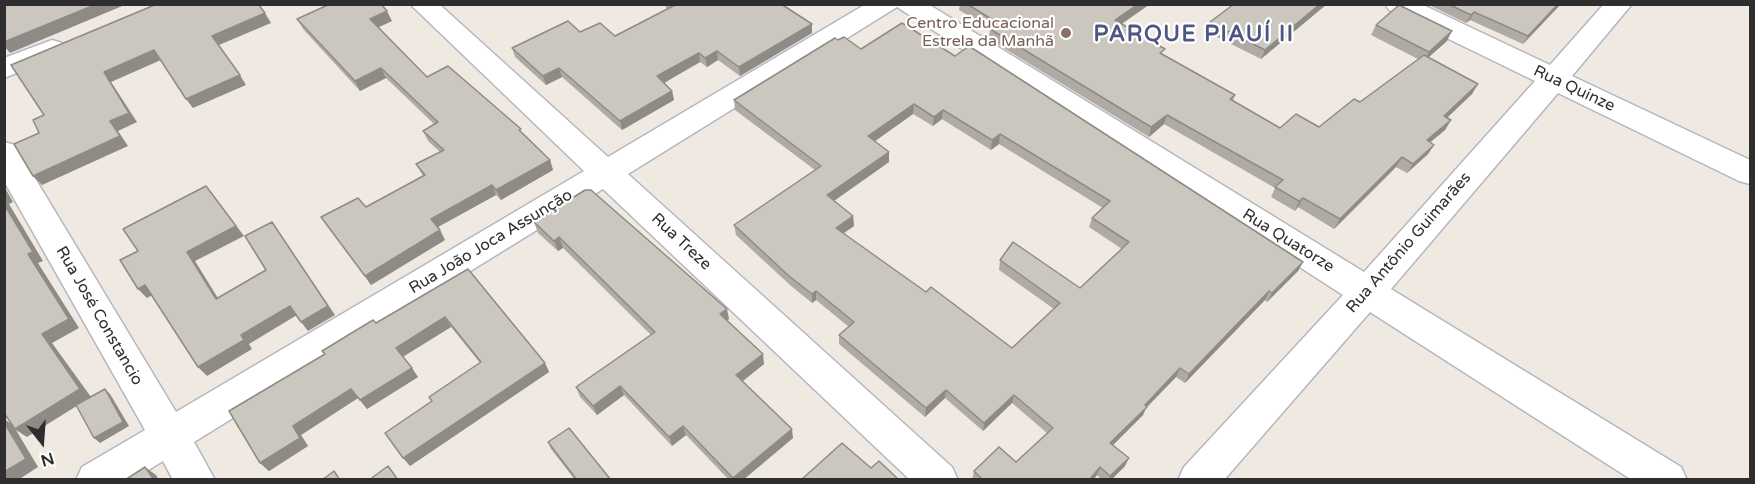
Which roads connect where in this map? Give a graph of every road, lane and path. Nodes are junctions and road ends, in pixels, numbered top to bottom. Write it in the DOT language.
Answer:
graph roads {
  1 [pos="423,4"];
  2 [pos="886,4"];
  3 [pos="908,4"];
  4 [pos="1398,4"];
  5 [pos="1619,4"];
  6 [pos="71,41"];
  7 [pos="4,69"];
  8 [pos="1552,79"];
  9 [pos="4,153"];
  10 [pos="605,173"];
  11 [pos="1750,173"];
  12 [pos="1368,291"];
  13 [pos="168,435"];
  14 [pos="96,480"];
  15 [pos="195,480"];
  16 [pos="938,480"];
  17 [pos="1198,480"];
  18 [pos="1667,480"];
  1 -- 10 [label="street, Rua Treze"];
  2 -- 10 [label="street, Rua João Joca Assunção"];
  3 -- 12 [label="street, Rua Quatorze"];
  4 -- 8 [label="street, Rua Quinze"];
  5 -- 8 [label="street, Rua Antônio Guimarães"];
  6 -- 7 [label="street"];
  8 -- 11 [label="street, Rua Quinze"];
  8 -- 12 [label="street, Rua Antônio Guimarães"];
  9 -- 13 [label="street, Rua José Constancio"];
  10 -- 13 [label="street, Rua João Joca Assunção"];
  10 -- 16 [label="street, Rua Treze"];
  12 -- 17 [label="street, Rua Antônio Guimarães"];
  12 -- 18 [label="street, Rua Quatorze"];
  13 -- 14 [label="street, Rua João Joca Assunção"];
  13 -- 15 [label="street, Rua José Constancio"];
}
